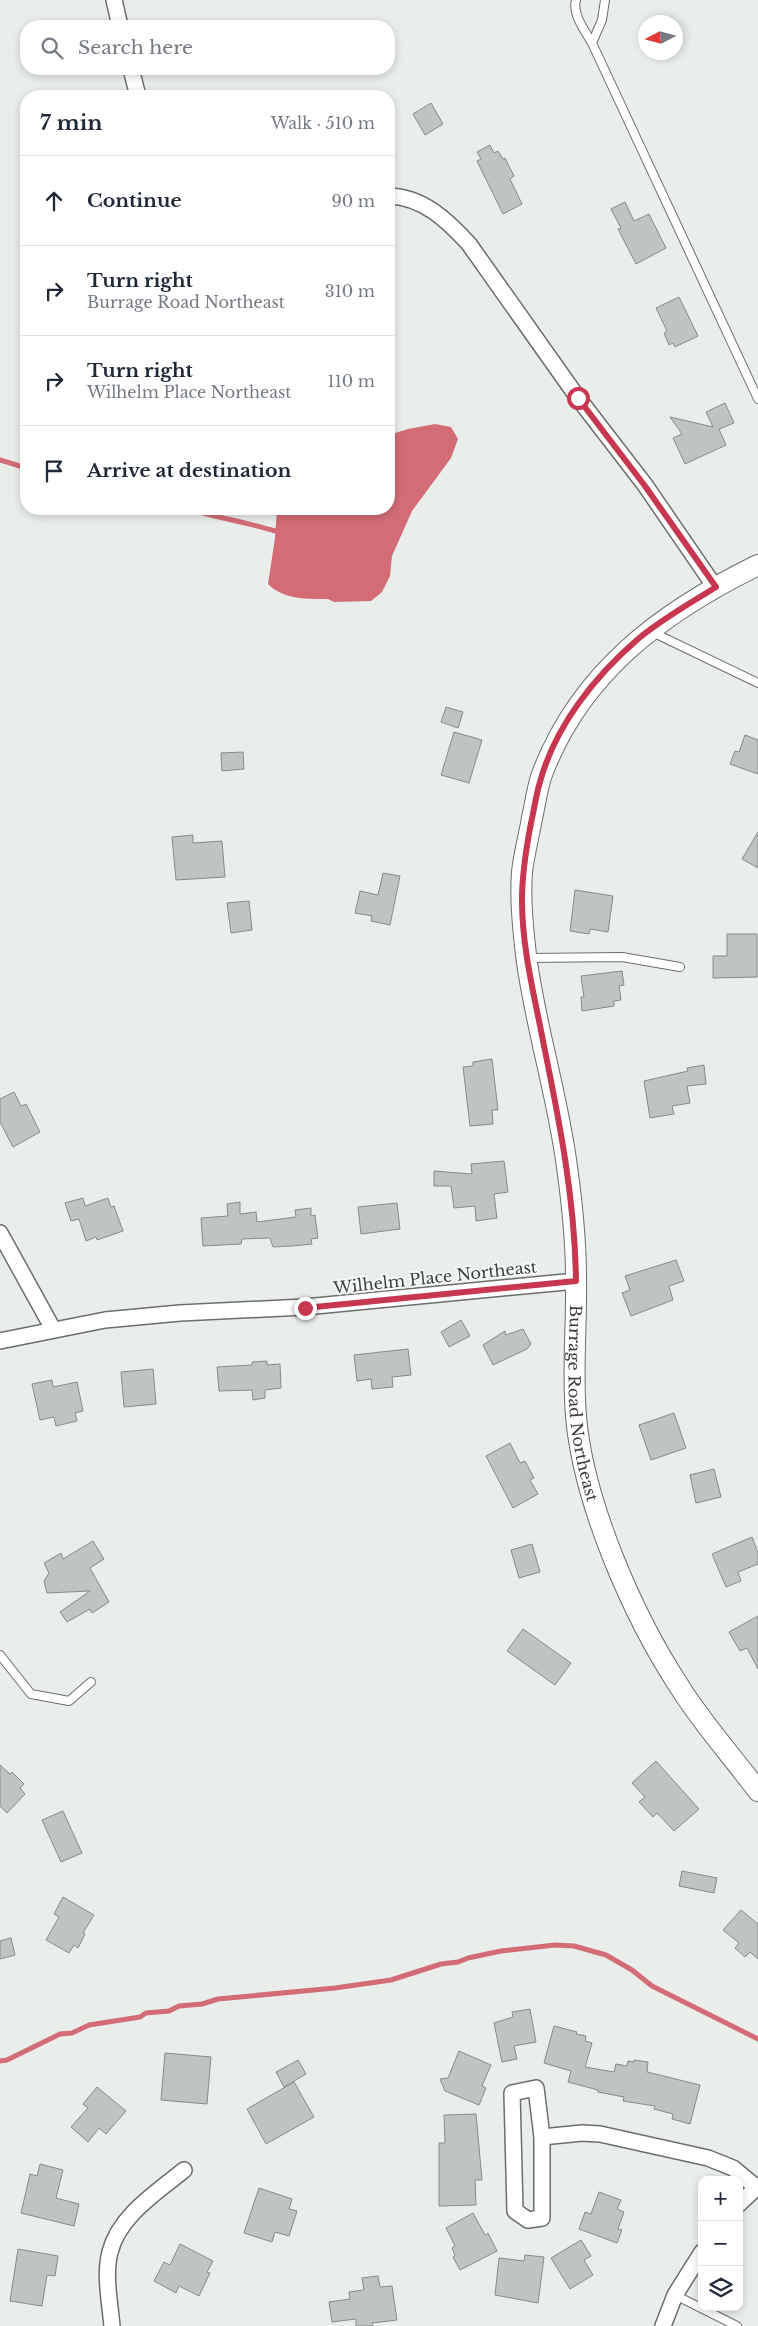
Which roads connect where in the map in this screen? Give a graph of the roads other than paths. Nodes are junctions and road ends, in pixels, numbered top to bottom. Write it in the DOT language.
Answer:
graph roads {
  1 [pos="114,0"];
  2 [pos="576,0"];
  3 [pos="605,0"];
  4 [pos="119,20"];
  5 [pos="592,42"];
  6 [pos="133,75"];
  7 [pos="136,90"];
  8 [pos="395,196"];
  9 [pos="758,398"];
  10 [pos="758,565"];
  11 [pos="716,587"];
  12 [pos="650,630"];
  13 [pos="758,683"];
  14 [pos="527,958"];
  15 [pos="680,966"];
  16 [pos="0,1233"];
  17 [pos="576,1281"];
  18 [pos="53,1329"];
  19 [pos="0,1341"];
  20 [pos="0,1655"];
  21 [pos="91,1682"];
  22 [pos="758,1791"];
  23 [pos="542,2137"];
  24 [pos="184,2170"];
  25 [pos="757,2187"];
  26 [pos="743,2200"];
  27 [pos="698,2259"];
  28 [pos="676,2295"];
  29 [pos="112,2326"];
  30 [pos="663,2326"];
  31 [pos="738,2326"];
  1 -- 4 [label="street"];
  2 -- 5 [label="lane"];
  3 -- 5 [label="lane"];
  5 -- 9 [label="lane"];
  6 -- 7 [label="street"];
  8 -- 11 [label="street"];
  10 -- 11 [label="street, Burrage Road Northeast"];
  11 -- 12 [label="street, Burrage Road Northeast"];
  12 -- 13 [label="lane"];
  12 -- 14 [label="street, Burrage Road Northeast"];
  14 -- 15 [label="lane"];
  14 -- 17 [label="street, Burrage Road Northeast"];
  16 -- 18 [label="street"];
  17 -- 18 [label="street, Wilhelm Place Northeast"];
  17 -- 22 [label="street, Burrage Road Northeast"];
  18 -- 19 [label="street, Wilhelm Place Northeast"];
  20 -- 21 [label="lane"];
  23 -- 23 [label="street"];
  23 -- 25 [label="street"];
  24 -- 29 [label="street"];
  25 -- 26 [label="street"];
  27 -- 28 [label="street"];
  28 -- 30 [label="street"];
  28 -- 31 [label="lane"];
}
